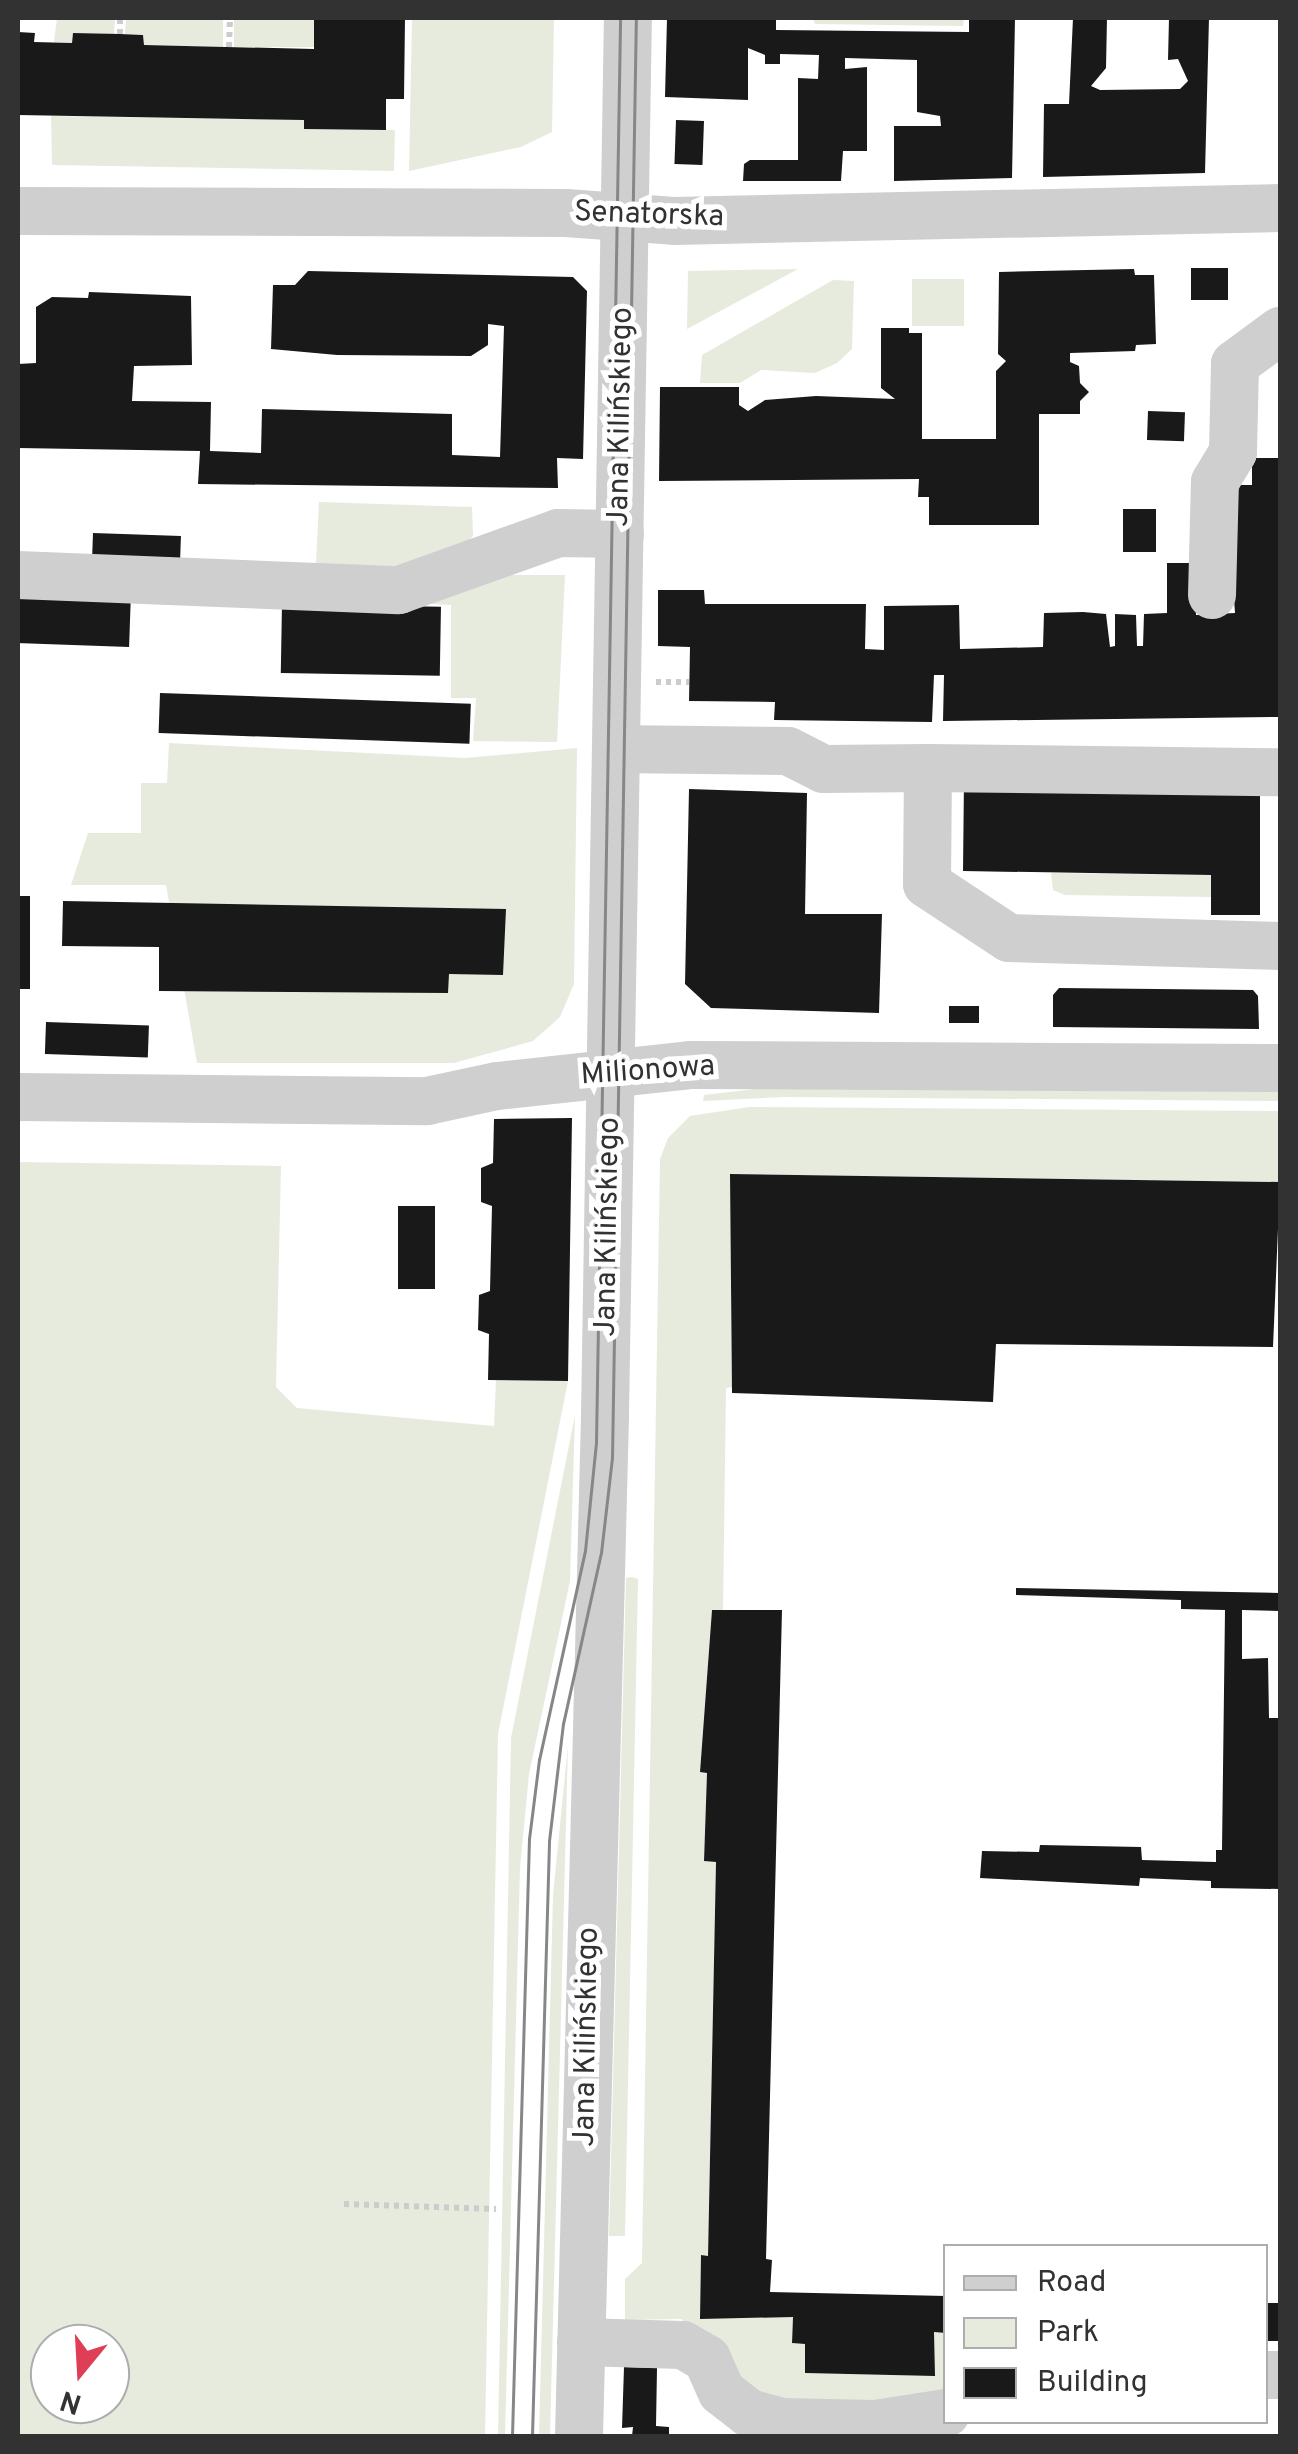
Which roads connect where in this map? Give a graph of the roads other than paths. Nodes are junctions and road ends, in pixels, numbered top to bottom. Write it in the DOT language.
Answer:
graph roads {
  1 [pos="628,18"];
  2 [pos="1280,208"];
  3 [pos="18,211"];
  4 [pos="625,217"];
  5 [pos="1280,331"];
  6 [pos="620,534"];
  7 [pos="18,574"];
  8 [pos="1212,595"];
  9 [pos="616,749"];
  10 [pos="928,768"];
  11 [pos="1280,772"];
  12 [pos="1280,946"];
  13 [pos="1280,1068"];
  14 [pos="611,1073"];
  15 [pos="18,1098"];
  16 [pos="581,2342"];
  17 [pos="943,2413"];
  18 [pos="579,2436"];
  1 -- 4 [label="street, Jana Kilińskiego"];
  2 -- 4 [label="street, Senatorska"];
  3 -- 4 [label="street, Senatorska"];
  4 -- 6 [label="street, Jana Kilińskiego"];
  5 -- 8 [label="street"];
  6 -- 7 [label="street"];
  6 -- 9 [label="street, Jana Kilińskiego"];
  9 -- 10 [label="street"];
  9 -- 14 [label="street, Jana Kilińskiego"];
  10 -- 11 [label="street"];
  10 -- 12 [label="street"];
  13 -- 14 [label="street, Milionowa"];
  14 -- 15 [label="street, Milionowa"];
  14 -- 16 [label="street, Jana Kilińskiego"];
  16 -- 17 [label="street"];
  16 -- 18 [label="street, Jana Kilińskiego"];
}
